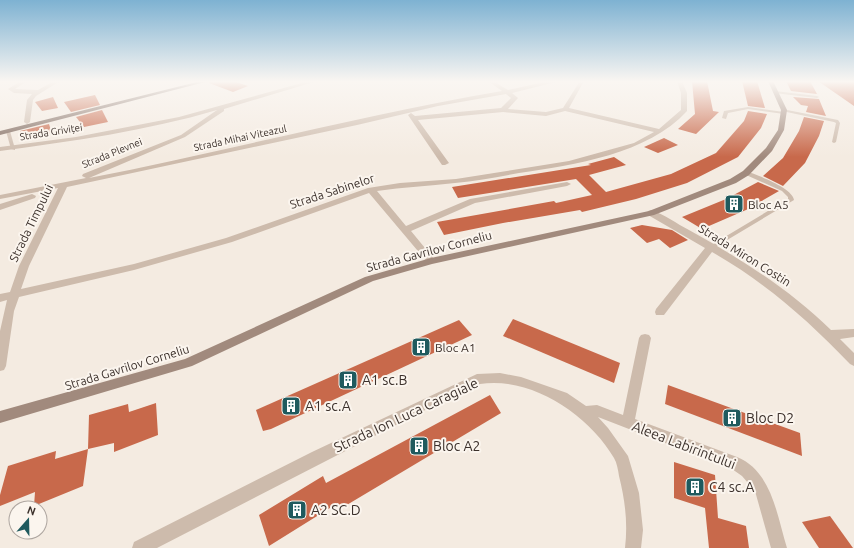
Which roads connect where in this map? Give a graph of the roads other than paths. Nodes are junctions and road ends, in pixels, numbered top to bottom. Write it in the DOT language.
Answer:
graph roads {
  1 [pos="29,107"];
  2 [pos="90,107"];
  3 [pos="105,107"];
  4 [pos="225,107"];
  5 [pos="430,107"];
  6 [pos="506,107"];
  7 [pos="684,107"];
  8 [pos="782,107"];
  9 [pos="565,109"];
  10 [pos="503,110"];
  11 [pos="406,112"];
  12 [pos="784,112"];
  13 [pos="414,118"];
  14 [pos="724,118"];
  15 [pos="27,122"];
  16 [pos="0,128"];
  17 [pos="8,131"];
  18 [pos="660,131"];
  19 [pos="0,133"];
  20 [pos="834,142"];
  21 [pos="13,148"];
  22 [pos="0,149"];
  23 [pos="445,163"];
  24 [pos="746,173"];
  25 [pos="567,184"];
  26 [pos="64,185"];
  27 [pos="371,190"];
  28 [pos="0,196"];
  29 [pos="0,207"];
  30 [pos="651,213"];
  31 [pos="405,230"];
  32 [pos="710,248"];
  33 [pos="431,261"];
  34 [pos="13,295"];
  35 [pos="0,298"];
  36 [pos="660,312"];
  37 [pos="854,333"];
  38 [pos="829,335"];
  39 [pos="645,338"];
  40 [pos="854,360"];
  41 [pos="0,366"];
  42 [pos="584,412"];
  43 [pos="0,417"];
  44 [pos="628,423"];
  45 [pos="140,548"];
  46 [pos="633,548"];
  47 [pos="780,548"];
  1 -- 15 [label="street"];
  2 -- 15 [label="main road"];
  3 -- 17 [label="main road"];
  4 -- 21 [label="street, Strada Griviței"];
  4 -- 26 [label="street, Strada Plevnei"];
  5 -- 11 [label="street, Strada Mihai Viteazul"];
  6 -- 10 [label="street"];
  7 -- 18 [label="street, Strada Sabinelor"];
  8 -- 12 [label="street"];
  9 -- 10 [label="street"];
  9 -- 18 [label="street"];
  10 -- 13 [label="street"];
  11 -- 13 [label="street"];
  11 -- 26 [label="street, Strada Mihai Viteazul"];
  12 -- 14 [label="lane"];
  12 -- 20 [label="lane"];
  12 -- 24 [label="street, Strada Gavrilov Corneliu"];
  13 -- 23 [label="street"];
  15 -- 16 [label="main road"];
  17 -- 19 [label="main road"];
  17 -- 21 [label="lane"];
  18 -- 27 [label="street, Strada Sabinelor"];
  21 -- 22 [label="street, Strada Griviței"];
  24 -- 30 [label="street, Strada Gavrilov Corneliu"];
  24 -- 32 [label="lane"];
  25 -- 31 [label="street"];
  26 -- 28 [label="street, Strada Mihai Viteazul"];
  26 -- 29 [label="street, Strada Plevnei"];
  26 -- 34 [label="street, Strada Timpului"];
  27 -- 31 [label="street"];
  27 -- 34 [label="street, Strada Sabinelor"];
  30 -- 32 [label="street, Strada Miron Costin"];
  30 -- 33 [label="street, Strada Gavrilov Corneliu"];
  31 -- 33 [label="street"];
  32 -- 36 [label="street"];
  32 -- 38 [label="street, Strada Miron Costin"];
  33 -- 43 [label="street, Strada Gavrilov Corneliu"];
  34 -- 35 [label="street, Strada Sabinelor"];
  34 -- 41 [label="street, Strada Timpului"];
  37 -- 38 [label="street"];
  38 -- 40 [label="street, Strada Miron Costin"];
  39 -- 44 [label="street"];
  42 -- 44 [label="street, Aleea Labirintului"];
  42 -- 45 [label="street, Strada Ion Luca Caragiale"];
  42 -- 46 [label="street, Strada Ion Luca Caragiale"];
  44 -- 47 [label="street, Aleea Labirintului"];
}
